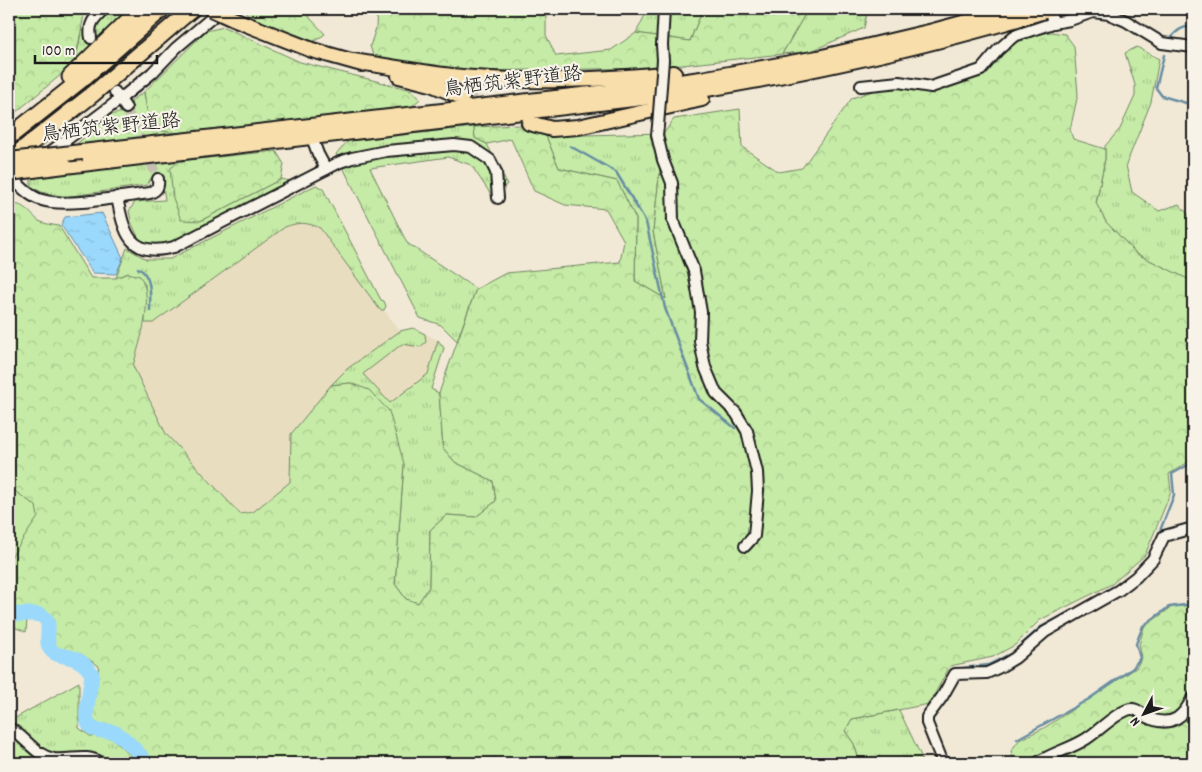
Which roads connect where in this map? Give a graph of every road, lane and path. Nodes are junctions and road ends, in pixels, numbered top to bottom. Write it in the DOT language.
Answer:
graph roads {
  1 [pos="104,9"];
  2 [pos="140,9"];
  3 [pos="162,9"];
  4 [pos="192,9"];
  5 [pos="211,9"];
  6 [pos="223,9"];
  7 [pos="664,9"];
  8 [pos="1015,9"];
  9 [pos="1052,15"];
  10 [pos="91,38"];
  11 [pos="1193,47"];
  12 [pos="354,62"];
  13 [pos="770,73"];
  14 [pos="861,86"];
  15 [pos="462,97"];
  16 [pos="529,123"];
  17 [pos="9,136"];
  18 [pos="312,138"];
  19 [pos="9,160"];
  20 [pos="326,169"];
  21 [pos="11,179"];
  22 [pos="158,179"];
  23 [pos="117,197"];
  24 [pos="498,198"];
  25 [pos="1193,528"];
  26 [pos="745,546"];
  27 [pos="1193,697"];
  28 [pos="9,728"];
  29 [pos="101,763"];
  30 [pos="942,763"];
  31 [pos="1037,763"];
  1 -- 10 [label="street"];
  2 -- 17 [label="highway"];
  3 -- 17 [label="highway"];
  4 -- 19 [label="highway"];
  5 -- 12 [label="main road, bridge"];
  6 -- 21 [label="street"];
  7 -- 26 [label="street, bridge"];
  8 -- 13 [label="main road, 鳥栖筑紫野道路"];
  9 -- 11 [label="street"];
  9 -- 13 [label="main road, 鳥栖筑紫野道路"];
  9 -- 14 [label="street"];
  12 -- 13 [label="main road"];
  12 -- 15 [label="main road"];
  13 -- 16 [label="main road"];
  13 -- 18 [label="main road, 鳥栖筑紫野道路"];
  13 -- 19 [label="main road, 鳥栖筑紫野道路, bridge"];
  18 -- 20 [label="street"];
  18 -- 21 [label="main road, 鳥栖筑紫野道路, bridge"];
  20 -- 23 [label="street"];
  20 -- 24 [label="street"];
  21 -- 23 [label="street"];
  22 -- 23 [label="street"];
  25 -- 30 [label="street"];
  27 -- 31 [label="street"];
  28 -- 29 [label="street"];
}
